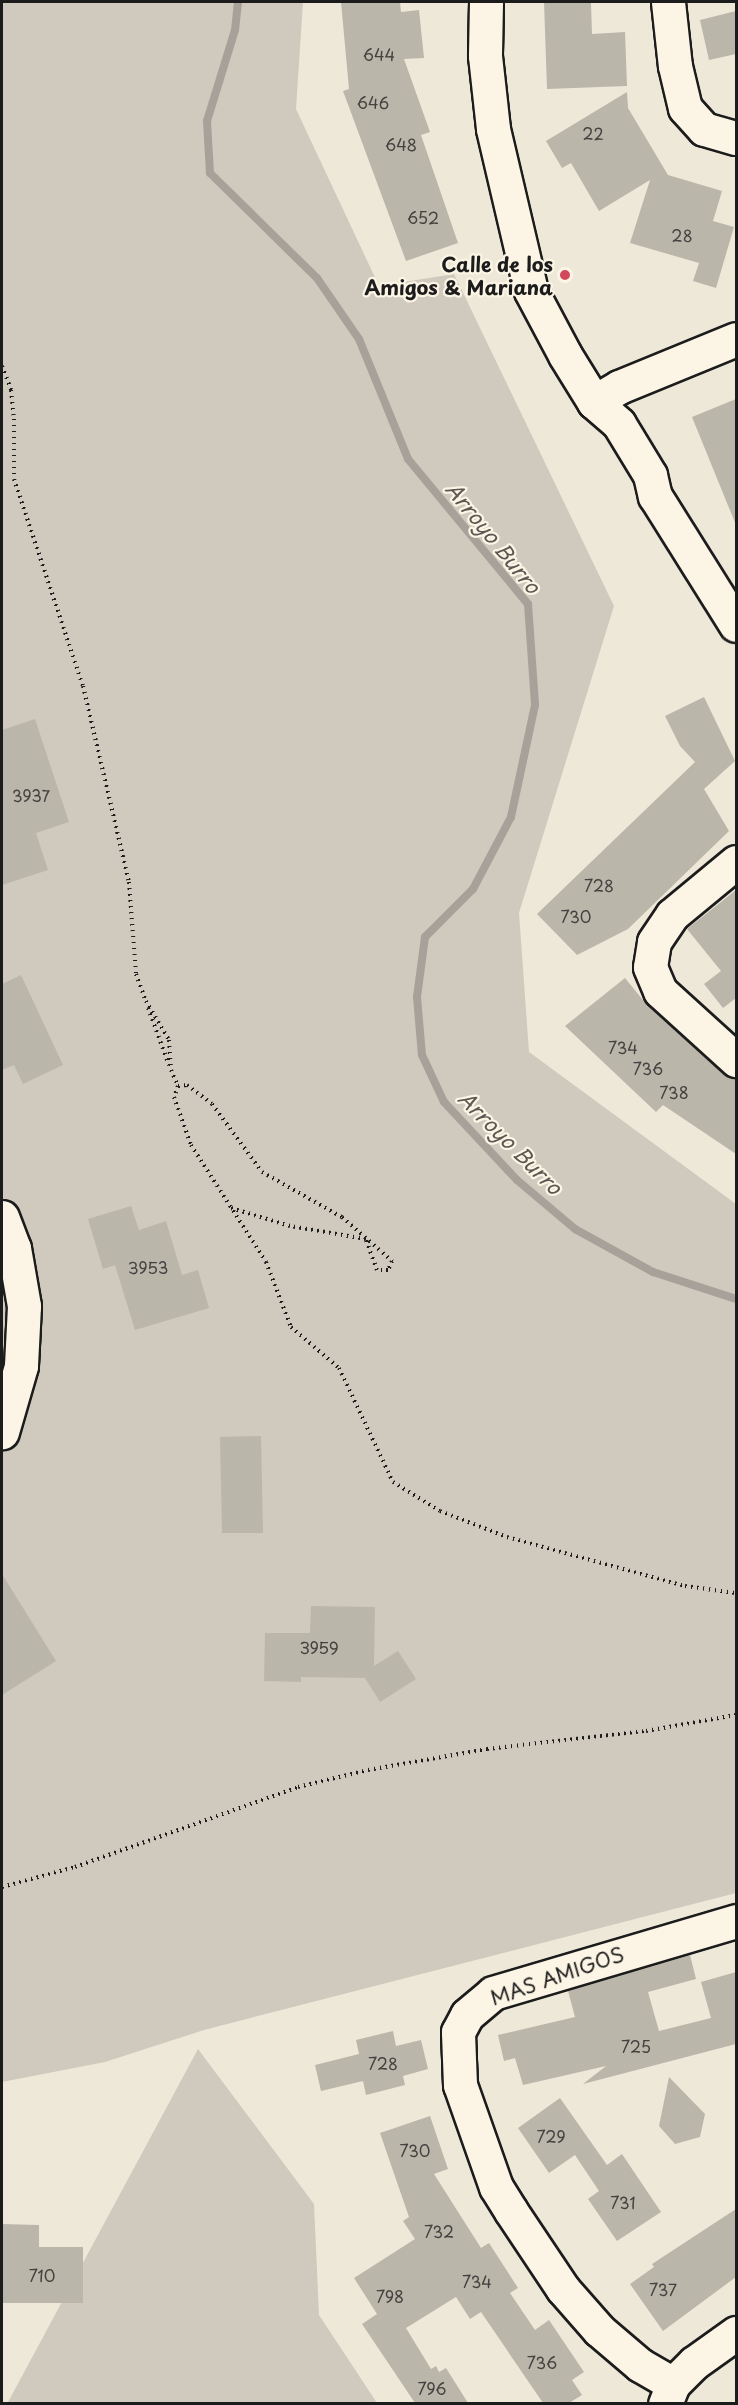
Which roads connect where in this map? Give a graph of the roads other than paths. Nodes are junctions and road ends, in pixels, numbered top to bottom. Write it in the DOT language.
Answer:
graph roads {
  1 [pos="486,2"];
  2 [pos="669,2"];
  3 [pos="736,138"];
  4 [pos="736,339"];
  5 [pos="594,402"];
  6 [pos="736,625"];
  7 [pos="736,862"];
  8 [pos="736,1060"];
  9 [pos="2,1217"];
  10 [pos="2,1432"];
  11 [pos="736,1921"];
  12 [pos="736,2333"];
  13 [pos="669,2394"];
  1 -- 5 [label="street"];
  2 -- 3 [label="street"];
  4 -- 5 [label="street"];
  5 -- 6 [label="street"];
  7 -- 8 [label="street"];
  9 -- 10 [label="street"];
  11 -- 13 [label="street, MAS AMIGOS"];
  12 -- 13 [label="street"];
}
